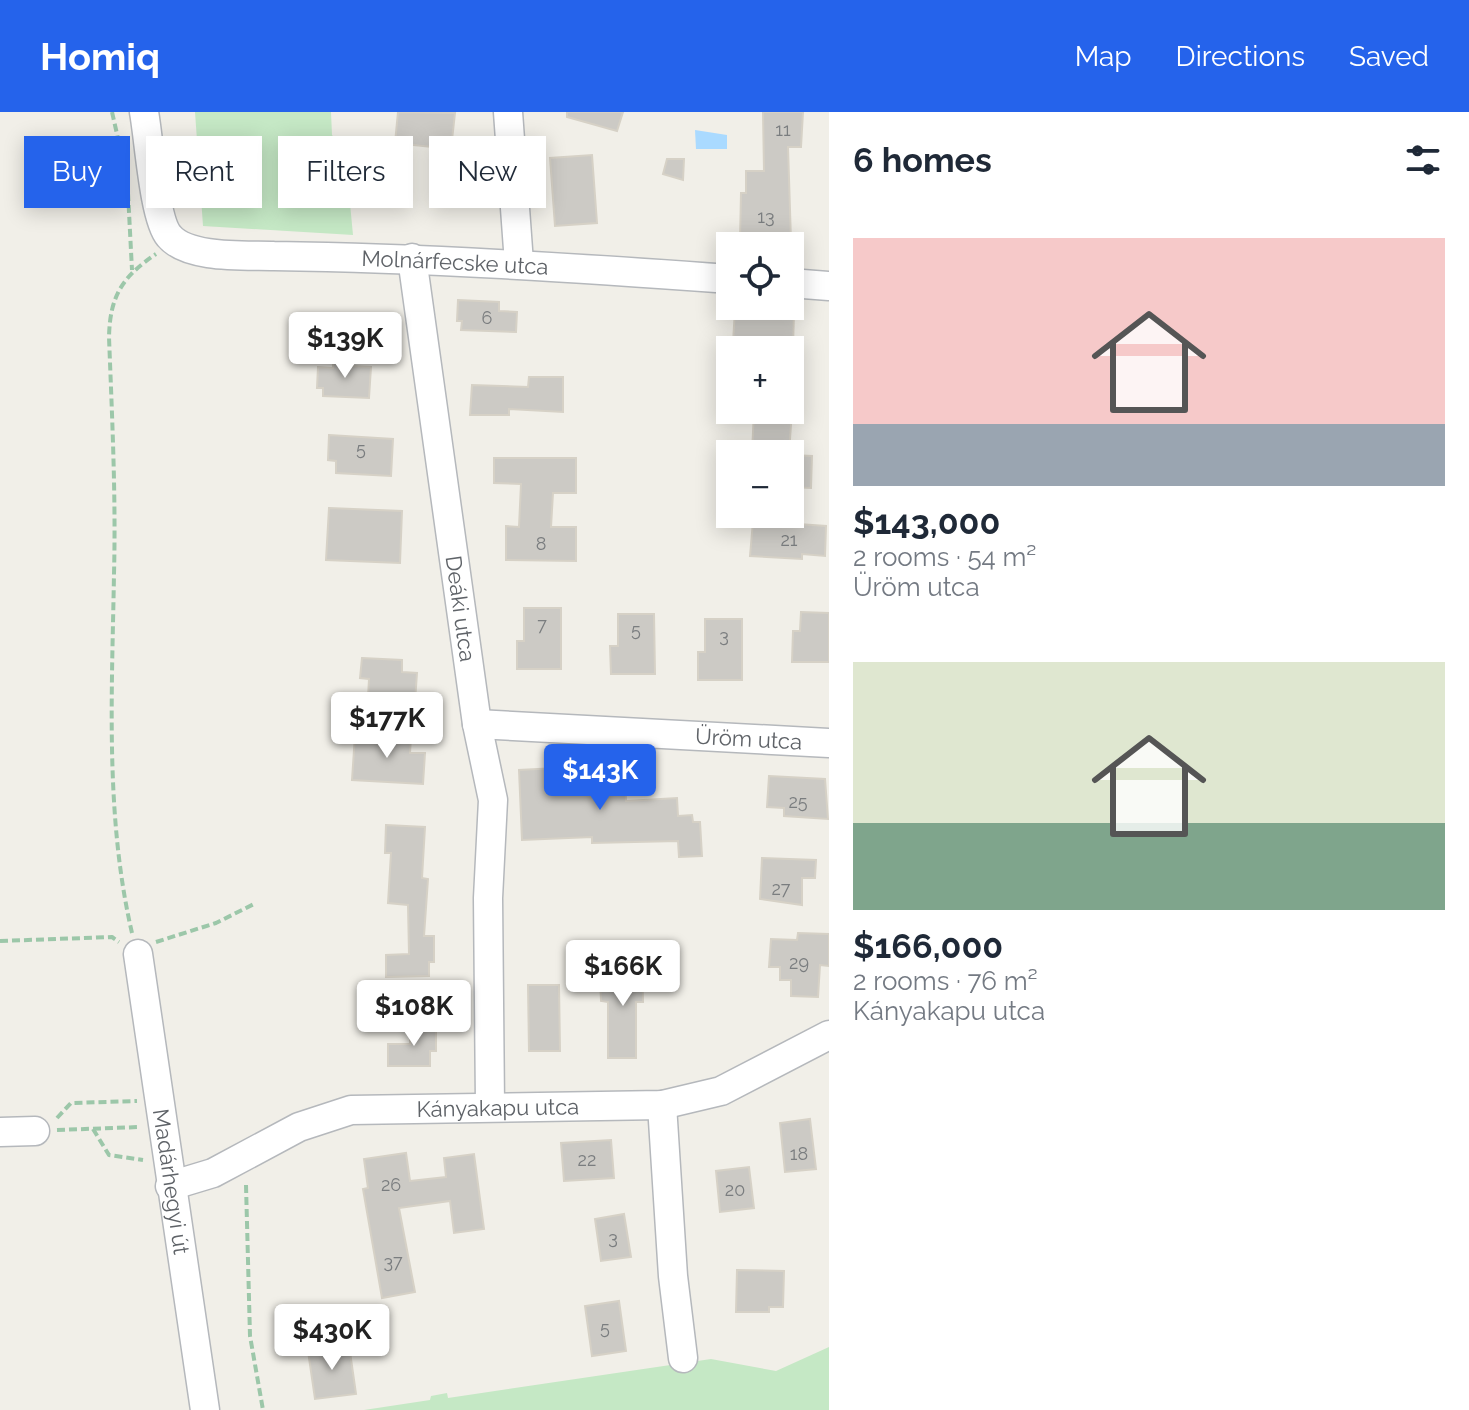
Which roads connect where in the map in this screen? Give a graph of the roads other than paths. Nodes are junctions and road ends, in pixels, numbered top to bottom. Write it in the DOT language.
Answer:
graph roads {
  1 [pos="144,112"];
  2 [pos="508,112"];
  3 [pos="412,258"];
  4 [pos="519,263"];
  5 [pos="716,278"];
  6 [pos="804,284"];
  7 [pos="829,286"];
  8 [pos="477,724"];
  9 [pos="829,743"];
  10 [pos="138,954"];
  11 [pos="829,1035"];
  12 [pos="490,1105"];
  13 [pos="662,1105"];
  14 [pos="35,1131"];
  15 [pos="0,1132"];
  16 [pos="170,1182"];
  17 [pos="683,1358"];
  18 [pos="205,1410"];
  1 -- 3 [label="street, Molnárfecske utca"];
  2 -- 4 [label="street"];
  3 -- 4 [label="street, Molnárfecske utca"];
  3 -- 8 [label="street, Deáki utca"];
  4 -- 5 [label="street, Molnárfecske utca"];
  6 -- 7 [label="street"];
  8 -- 9 [label="street, Üröm utca"];
  8 -- 12 [label="street, Deáki utca"];
  10 -- 16 [label="street, Madárhegyi út"];
  11 -- 13 [label="street, Kányakapu utca"];
  12 -- 13 [label="street, Kányakapu utca"];
  12 -- 16 [label="street, Kányakapu utca"];
  13 -- 17 [label="street"];
  14 -- 15 [label="street"];
  16 -- 18 [label="street, Madárhegyi út"];
}
